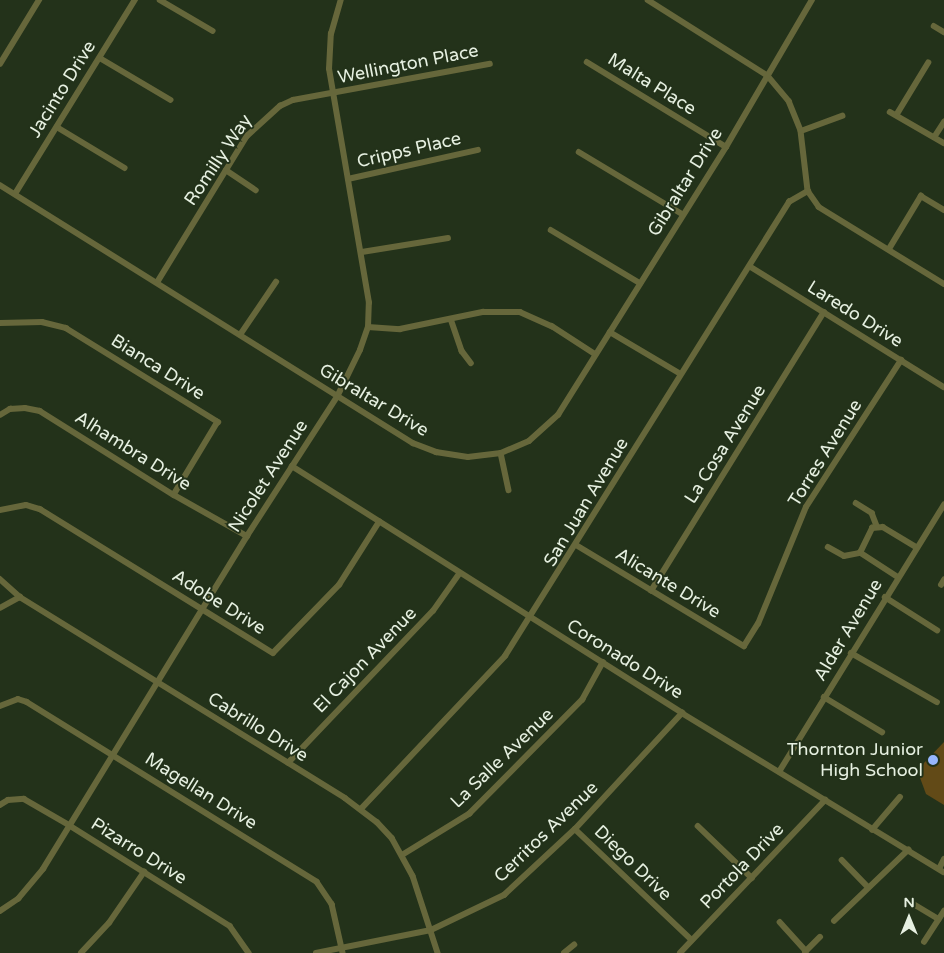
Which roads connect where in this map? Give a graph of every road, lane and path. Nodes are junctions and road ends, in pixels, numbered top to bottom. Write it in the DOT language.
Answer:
graph roads {
  1 [pos="39,0"];
  2 [pos="135,0"];
  3 [pos="160,0"];
  4 [pos="340,0"];
  5 [pos="648,0"];
  6 [pos="812,0"];
  7 [pos="934,26"];
  8 [pos="213,31"];
  9 [pos="944,32"];
  10 [pos="100,58"];
  11 [pos="587,62"];
  12 [pos="928,63"];
  13 [pos="0,64"];
  14 [pos="490,64"];
  15 [pos="768,76"];
  16 [pos="331,94"];
  17 [pos="171,100"];
  18 [pos="890,112"];
  19 [pos="897,114"];
  20 [pos="842,116"];
  21 [pos="944,122"];
  22 [pos="57,127"];
  23 [pos="801,131"];
  24 [pos="935,136"];
  25 [pos="944,143"];
  26 [pos="726,147"];
  27 [pos="478,150"];
  28 [pos="579,152"];
  29 [pos="126,168"];
  30 [pos="226,170"];
  31 [pos="348,179"];
  32 [pos="0,185"];
  33 [pos="256,190"];
  34 [pos="808,192"];
  35 [pos="15,194"];
  36 [pos="944,210"];
  37 [pos="682,214"];
  38 [pos="551,230"];
  39 [pos="448,238"];
  40 [pos="889,249"];
  41 [pos="362,252"];
  42 [pos="751,267"];
  43 [pos="158,281"];
  44 [pos="276,282"];
  45 [pos="640,283"];
  46 [pos="944,284"];
  47 [pos="824,312"];
  48 [pos="451,319"];
  49 [pos="0,323"];
  50 [pos="368,327"];
  51 [pos="610,332"];
  52 [pos="240,335"];
  53 [pos="595,354"];
  54 [pos="901,360"];
  55 [pos="471,362"];
  56 [pos="681,374"];
  57 [pos="944,387"];
  58 [pos="337,397"];
  59 [pos="0,415"];
  60 [pos="500,453"];
  61 [pos="292,466"];
  62 [pos="509,490"];
  63 [pos="174,495"];
  64 [pos="856,503"];
  65 [pos="944,505"];
  66 [pos="0,510"];
  67 [pos="942,512"];
  68 [pos="379,522"];
  69 [pos="876,526"];
  70 [pos="247,536"];
  71 [pos="578,546"];
  72 [pos="828,547"];
  73 [pos="916,547"];
  74 [pos="860,553"];
  75 [pos="459,574"];
  76 [pos="897,577"];
  77 [pos="0,579"];
  78 [pos="651,590"];
  79 [pos="20,596"];
  80 [pos="885,597"];
  81 [pos="0,608"];
  82 [pos="204,610"];
  83 [pos="531,618"];
  84 [pos="937,630"];
  85 [pos="744,646"];
  86 [pos="851,653"];
  87 [pos="603,662"];
  88 [pos="159,682"];
  89 [pos="824,697"];
  90 [pos="937,702"];
  91 [pos="0,706"];
  92 [pos="682,713"];
  93 [pos="882,732"];
  94 [pos="112,754"];
  95 [pos="288,763"];
  96 [pos="779,772"];
  97 [pos="900,798"];
  98 [pos="825,800"];
  99 [pos="0,805"];
  100 [pos="361,809"];
  101 [pos="70,825"];
  102 [pos="698,826"];
  103 [pos="575,829"];
  104 [pos="872,830"];
  105 [pos="908,850"];
  106 [pos="402,855"];
  107 [pos="944,859"];
  108 [pos="842,860"];
  109 [pos="941,871"];
  110 [pos="144,872"];
  111 [pos="752,878"];
  112 [pos="868,887"];
  113 [pos="907,900"];
  114 [pos="0,911"];
  115 [pos="944,911"];
  116 [pos="939,919"];
  117 [pos="834,921"];
  118 [pos="780,922"];
  119 [pos="431,930"];
  120 [pos="820,937"];
  121 [pos="692,940"];
  122 [pos="924,942"];
  123 [pos="574,944"];
  124 [pos="342,951"];
  125 [pos="805,952"];
  126 [pos="81,953"];
  127 [pos="249,953"];
  128 [pos="316,953"];
  129 [pos="438,953"];
  130 [pos="564,953"];
  131 [pos="680,953"];
  1 -- 13 [label="street"];
  2 -- 10 [label="street, Jacinto Drive"];
  3 -- 8 [label="street"];
  4 -- 16 [label="street, Nicolet Avenue"];
  5 -- 15 [label="street"];
  6 -- 15 [label="street, Gibraltar Drive"];
  7 -- 9 [label="street"];
  10 -- 17 [label="street"];
  10 -- 22 [label="street, Jacinto Drive"];
  11 -- 26 [label="street, Malta Place"];
  12 -- 19 [label="street"];
  14 -- 16 [label="street, Wellington Place"];
  15 -- 23 [label="street"];
  15 -- 26 [label="street, Gibraltar Drive"];
  16 -- 30 [label="street, Romilly Way"];
  16 -- 31 [label="street, Nicolet Avenue"];
  18 -- 19 [label="street"];
  19 -- 24 [label="street"];
  20 -- 23 [label="street"];
  21 -- 24 [label="street"];
  22 -- 29 [label="street"];
  22 -- 35 [label="street, Jacinto Drive"];
  23 -- 34 [label="street"];
  24 -- 25 [label="street"];
  26 -- 37 [label="street, Gibraltar Drive"];
  27 -- 31 [label="street, Cripps Place"];
  28 -- 37 [label="street"];
  30 -- 33 [label="street"];
  30 -- 43 [label="street, Romilly Way"];
  31 -- 41 [label="street, Nicolet Avenue"];
  32 -- 35 [label="street, Gibraltar Drive"];
  34 -- 40 [label="street"];
  34 -- 42 [label="street, San Juan Avenue"];
  35 -- 43 [label="street, Gibraltar Drive"];
  36 -- 40 [label="street"];
  37 -- 45 [label="street, Gibraltar Drive"];
  38 -- 45 [label="street"];
  39 -- 41 [label="street"];
  40 -- 46 [label="street"];
  41 -- 50 [label="street, Nicolet Avenue"];
  42 -- 47 [label="street, Laredo Drive"];
  42 -- 56 [label="street, San Juan Avenue"];
  43 -- 52 [label="street, Gibraltar Drive"];
  44 -- 52 [label="street"];
  45 -- 51 [label="street, Gibraltar Drive"];
  47 -- 54 [label="street, Laredo Drive"];
  47 -- 78 [label="street, La Cosa Avenue"];
  48 -- 50 [label="street"];
  48 -- 53 [label="street"];
  48 -- 55 [label="street"];
  49 -- 63 [label="street, Bianca Drive"];
  50 -- 58 [label="street, Nicolet Avenue"];
  51 -- 53 [label="street, Gibraltar Drive"];
  51 -- 56 [label="street"];
  52 -- 58 [label="street, Gibraltar Drive"];
  53 -- 60 [label="street, Gibraltar Drive"];
  54 -- 57 [label="street, Laredo Drive"];
  54 -- 85 [label="street, Torres Avenue"];
  56 -- 71 [label="street, San Juan Avenue"];
  58 -- 60 [label="street, Gibraltar Drive"];
  58 -- 61 [label="street, Nicolet Avenue"];
  59 -- 63 [label="street, Alhambra Drive"];
  60 -- 62 [label="street"];
  61 -- 68 [label="street, Coronado Drive"];
  61 -- 70 [label="street, Nicolet Avenue"];
  63 -- 70 [label="street, Alhambra Drive"];
  64 -- 69 [label="street"];
  65 -- 67 [label="street, Alder Avenue"];
  66 -- 82 [label="street, Adobe Drive"];
  67 -- 73 [label="street, Alder Avenue"];
  68 -- 75 [label="street, Coronado Drive"];
  68 -- 82 [label="street, Adobe Drive"];
  69 -- 73 [label="street"];
  69 -- 74 [label="street"];
  70 -- 82 [label="street, Nicolet Avenue"];
  71 -- 78 [label="street, Alicante Drive"];
  71 -- 83 [label="street, San Juan Avenue"];
  72 -- 74 [label="street"];
  73 -- 76 [label="street, Alder Avenue"];
  74 -- 76 [label="street"];
  75 -- 83 [label="street, Coronado Drive"];
  75 -- 95 [label="street, El Cajon Avenue"];
  76 -- 80 [label="street, Alder Avenue"];
  77 -- 79 [label="street, Cabrillo Drive"];
  78 -- 85 [label="street, Alicante Drive"];
  79 -- 81 [label="street"];
  79 -- 88 [label="street, Cabrillo Drive"];
  80 -- 84 [label="street"];
  80 -- 86 [label="street, Alder Avenue"];
  82 -- 88 [label="street, Nicolet Avenue"];
  83 -- 87 [label="street, Coronado Drive"];
  83 -- 100 [label="street, San Juan Avenue"];
  86 -- 89 [label="street, Alder Avenue"];
  86 -- 90 [label="street"];
  87 -- 92 [label="street, Coronado Drive"];
  87 -- 106 [label="street, La Salle Avenue"];
  88 -- 94 [label="street, Nicolet Avenue"];
  88 -- 95 [label="street, Cabrillo Drive"];
  89 -- 93 [label="street"];
  89 -- 96 [label="street, Alder Avenue"];
  91 -- 94 [label="street, Magellan Drive"];
  92 -- 96 [label="street, Coronado Drive"];
  92 -- 103 [label="street, Cerritos Avenue"];
  94 -- 101 [label="street, Nicolet Avenue"];
  94 -- 124 [label="street, Magellan Drive"];
  95 -- 100 [label="street, Cabrillo Drive"];
  96 -- 98 [label="street, Coronado Drive"];
  97 -- 104 [label="street"];
  98 -- 104 [label="street, Coronado Drive"];
  98 -- 111 [label="street, Portola Drive"];
  99 -- 101 [label="street, Pizarro Drive"];
  100 -- 106 [label="street, Cabrillo Drive"];
  101 -- 110 [label="street, Pizarro Drive"];
  101 -- 114 [label="street, Nicolet Avenue"];
  102 -- 111 [label="street"];
  103 -- 119 [label="street, Cerritos Avenue"];
  103 -- 121 [label="street, Diego Drive"];
  104 -- 105 [label="street, Coronado Drive"];
  105 -- 109 [label="street, Coronado Drive"];
  105 -- 112 [label="street"];
  106 -- 119 [label="street, Cabrillo Drive"];
  107 -- 109 [label="street"];
  108 -- 112 [label="street"];
  110 -- 126 [label="street"];
  110 -- 127 [label="street, Pizarro Drive"];
  111 -- 121 [label="street, Portola Drive"];
  112 -- 117 [label="street"];
  113 -- 116 [label="street"];
  115 -- 116 [label="street"];
  116 -- 122 [label="street"];
  118 -- 125 [label="street"];
  119 -- 124 [label="street, Cerritos Avenue"];
  119 -- 129 [label="street, Cabrillo Drive"];
  120 -- 125 [label="street"];
  121 -- 131 [label="street, Portola Drive"];
  123 -- 130 [label="street"];
  124 -- 128 [label="street, Cerritos Avenue"];
}
